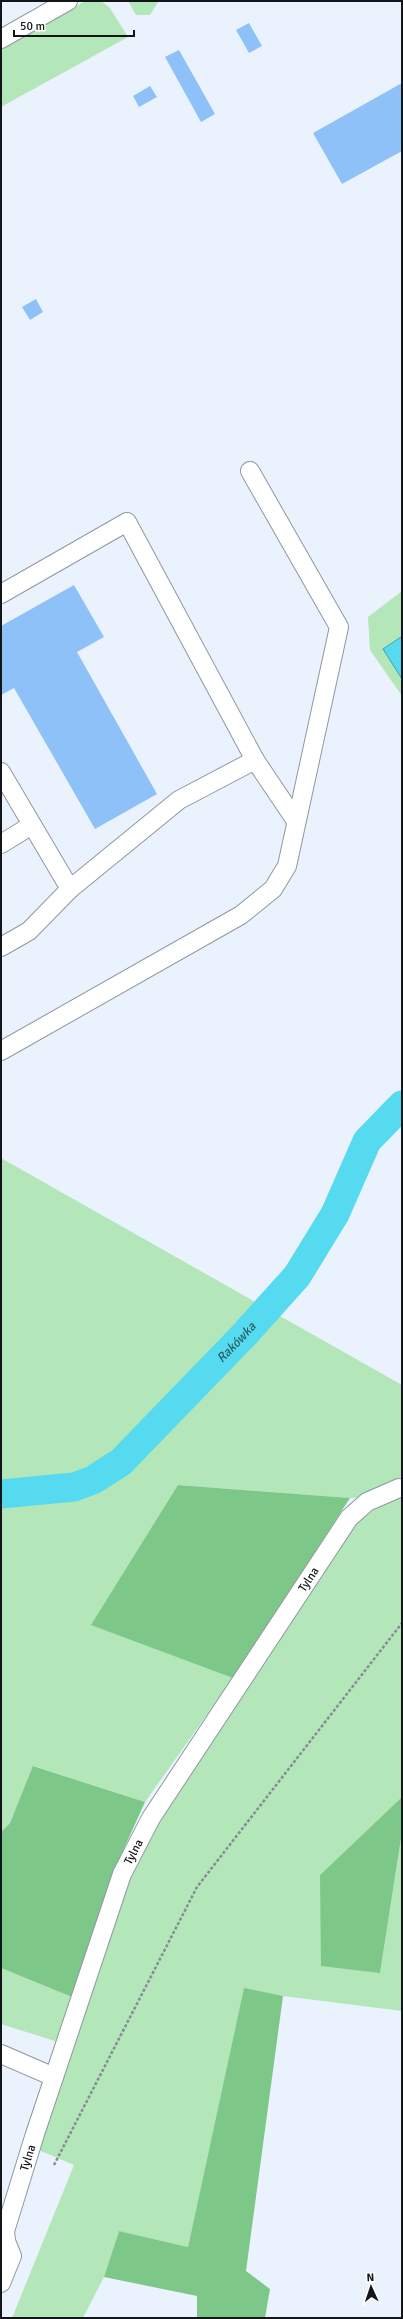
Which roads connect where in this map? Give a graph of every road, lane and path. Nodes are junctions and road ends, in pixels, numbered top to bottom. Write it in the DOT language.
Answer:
graph roads {
  1 [pos="68,1"];
  2 [pos="1,39"];
  3 [pos="250,472"];
  4 [pos="1,594"];
  5 [pos="255,760"];
  6 [pos="1,772"];
  7 [pos="296,822"];
  8 [pos="32,825"];
  9 [pos="1,844"];
  10 [pos="70,889"];
  11 [pos="1,947"];
  12 [pos="1,1051"];
  13 [pos="399,1488"];
  14 [pos="402,1623"];
  15 [pos="1,2054"];
  16 [pos="54,2076"];
  17 [pos="54,2165"];
  18 [pos="1,2283"];
  1 -- 2 [label="street"];
  3 -- 7 [label="street"];
  4 -- 5 [label="street"];
  5 -- 7 [label="street"];
  5 -- 10 [label="street"];
  6 -- 8 [label="street"];
  7 -- 12 [label="street"];
  8 -- 9 [label="street"];
  8 -- 10 [label="street"];
  10 -- 11 [label="street"];
  13 -- 16 [label="street, Tylna"];
  14 -- 17 [label="path"];
  15 -- 16 [label="street"];
  16 -- 18 [label="street, Tylna"];
}
